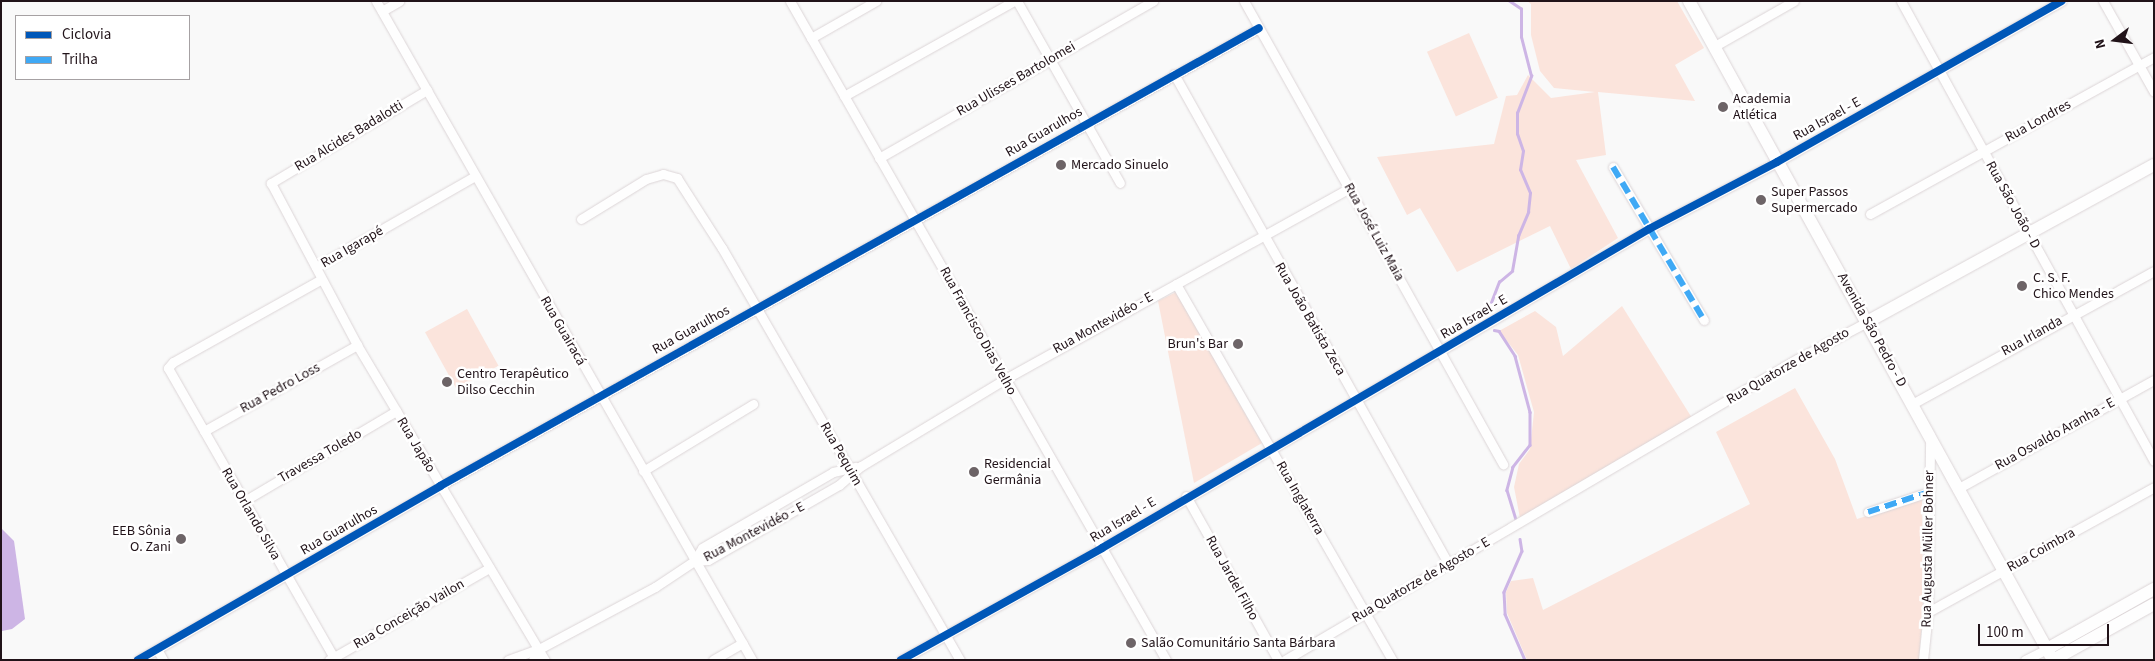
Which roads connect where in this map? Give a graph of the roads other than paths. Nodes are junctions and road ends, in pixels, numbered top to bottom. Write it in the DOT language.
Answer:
graph roads {
  1 [pos="376,1"];
  2 [pos="399,1"];
  3 [pos="790,1"];
  4 [pos="876,1"];
  5 [pos="1016,1"];
  6 [pos="1153,1"];
  7 [pos="1244,1"];
  8 [pos="1689,1"];
  9 [pos="1794,1"];
  10 [pos="1901,1"];
  11 [pos="2062,1"];
  12 [pos="2103,1"];
  13 [pos="382,11"];
  14 [pos="1259,28"];
  15 [pos="811,38"];
  16 [pos="1713,47"];
  17 [pos="2154,57"];
  18 [pos="1050,60"];
  19 [pos="2139,65"];
  20 [pos="1939,71"];
  21 [pos="1174,74"];
  22 [pos="427,90"];
  23 [pos="2154,92"];
  24 [pos="844,96"];
  25 [pos="1087,122"];
  26 [pos="1983,151"];
  27 [pos="879,158"];
  28 [pos="1777,162"];
  29 [pos="2154,165"];
  30 [pos="1613,167"];
  31 [pos="475,176"];
  32 [pos="1120,183"];
  33 [pos="1350,188"];
  34 [pos="1870,214"];
  35 [pos="582,219"];
  36 [pos="916,221"];
  37 [pos="1649,229"];
  38 [pos="2030,234"];
  39 [pos="1263,236"];
  40 [pos="316,267"];
  41 [pos="2154,272"];
  42 [pos="320,280"];
  43 [pos="1176,284"];
  44 [pos="757,308"];
  45 [pos="2073,314"];
  46 [pos="1704,320"];
  47 [pos="1867,322"];
  48 [pos="357,345"];
  49 [pos="1440,350"];
  50 [pos="168,368"];
  51 [pos="1005,379"];
  52 [pos="2154,380"];
  53 [pos="600,396"];
  54 [pos="1356,399"];
  55 [pos="2120,399"];
  56 [pos="753,404"];
  57 [pos="1912,404"];
  58 [pos="396,412"];
  59 [pos="204,432"];
  60 [pos="1930,439"];
  61 [pos="1271,447"];
  62 [pos="2154,461"];
  63 [pos="1502,464"];
  64 [pos="643,471"];
  65 [pos="852,471"];
  66 [pos="440,486"];
  67 [pos="2154,487"];
  68 [pos="1957,489"];
  69 [pos="1930,492"];
  70 [pos="1186,496"];
  71 [pos="244,500"];
  72 [pos="1868,512"];
  73 [pos="1505,530"];
  74 [pos="1102,548"];
  75 [pos="694,561"];
  76 [pos="1448,563"];
  77 [pos="489,568"];
  78 [pos="2004,571"];
  79 [pos="286,575"];
  80 [pos="2154,589"];
  81 [pos="2154,604"];
  82 [pos="2132,608"];
  83 [pos="1365,612"];
  84 [pos="1928,612"];
  85 [pos="945,634"];
  86 [pos="742,643"];
  87 [pos="539,649"];
  88 [pos="158,650"];
  89 [pos="2051,657"];
  90 [pos="333,659"];
  91 [pos="138,660"];
  92 [pos="163,660"];
  93 [pos="508,660"];
  94 [pos="533,660"];
  95 [pos="545,660"];
  96 [pos="713,660"];
  97 [pos="752,660"];
  98 [pos="901,660"];
  99 [pos="960,660"];
  100 [pos="1166,660"];
  101 [pos="1278,660"];
  102 [pos="1285,660"];
  103 [pos="1392,660"];
  104 [pos="1923,660"];
  105 [pos="2025,660"];
  1 -- 13 [label="street, Rua Guairacá"];
  2 -- 13 [label="street"];
  3 -- 15 [label="street, Rua Francisco Dias Velho"];
  4 -- 15 [label="street"];
  5 -- 18 [label="street"];
  5 -- 24 [label="street"];
  6 -- 18 [label="street, Rua Ulisses Bartolomei"];
  7 -- 14 [label="street, Rua José Luiz Maia"];
  8 -- 16 [label="street, Avenida São Pedro - D"];
  9 -- 16 [label="street"];
  10 -- 20 [label="street, Rua São João - D"];
  11 -- 20 [label="street, Rua Israel - E"];
  12 -- 19 [label="street"];
  13 -- 22 [label="street, Rua Guairacá"];
  14 -- 21 [label="street, Rua Guarulhos"];
  14 -- 33 [label="street, Rua José Luiz Maia"];
  15 -- 24 [label="street, Rua Francisco Dias Velho"];
  16 -- 28 [label="street, Avenida São Pedro - D"];
  17 -- 19 [label="street, Rua Londres"];
  18 -- 25 [label="street"];
  18 -- 27 [label="street, Rua Ulisses Bartolomei"];
  19 -- 23 [label="street"];
  19 -- 26 [label="street, Rua Londres"];
  20 -- 26 [label="street, Rua São João - D"];
  20 -- 28 [label="street, Rua Israel - E"];
  21 -- 25 [label="street, Rua Guarulhos"];
  21 -- 39 [label="street, Rua João Batista Zeca"];
  22 -- 31 [label="street, Rua Guairacá"];
  22 -- 40 [label="street, Rua Alcides Badalotti"];
  24 -- 27 [label="street, Rua Francisco Dias Velho"];
  25 -- 32 [label="street"];
  25 -- 36 [label="street, Rua Guarulhos"];
  26 -- 34 [label="street, Rua Londres"];
  26 -- 38 [label="street, Rua São João - D"];
  27 -- 36 [label="street, Rua Francisco Dias Velho"];
  28 -- 37 [label="street, Rua Israel - E"];
  28 -- 47 [label="street, Avenida São Pedro - D"];
  29 -- 38 [label="street, Rua Quatorze de Agosto"];
  30 -- 37 [label="street"];
  31 -- 40 [label="street, Rua Igarapé"];
  31 -- 53 [label="street, Rua Guairacá"];
  33 -- 39 [label="street, Rua Montevidéo - E"];
  33 -- 49 [label="street, Rua José Luiz Maia"];
  35 -- 44 [label="street, Rua Pequim"];
  36 -- 44 [label="street, Rua Guarulhos"];
  36 -- 51 [label="street, Rua Francisco Dias Velho"];
  37 -- 46 [label="street"];
  37 -- 49 [label="street, Rua Israel - E"];
  38 -- 45 [label="street, Rua São João - D"];
  38 -- 47 [label="street, Rua Quatorze de Agosto"];
  39 -- 43 [label="street, Rua Montevidéo - E"];
  39 -- 54 [label="street, Rua João Batista Zeca"];
  40 -- 42 [label="street, Rua Igarapé"];
  41 -- 45 [label="street, Rua Irlanda"];
  42 -- 48 [label="street, Rua Japão"];
  42 -- 50 [label="street, Rua Igarapé"];
  43 -- 51 [label="street, Rua Montevidéo - E"];
  43 -- 61 [label="street, Rua Inglaterra"];
  44 -- 53 [label="street, Rua Guarulhos"];
  44 -- 65 [label="street, Rua Pequim"];
  45 -- 55 [label="street, Rua São João - D"];
  45 -- 57 [label="street, Rua Irlanda"];
  47 -- 57 [label="street, Avenida São Pedro - D"];
  47 -- 73 [label="street, Rua Quatorze de Agosto"];
  48 -- 58 [label="street, Rua Japão"];
  48 -- 59 [label="street, Rua Pedro Loss"];
  49 -- 54 [label="street, Rua Israel - E"];
  49 -- 63 [label="street, Rua José Luiz Maia"];
  50 -- 59 [label="street, Rua Orlando Silva"];
  51 -- 65 [label="street, Rua Montevidéo - E"];
  51 -- 74 [label="street, Rua Francisco Dias Velho"];
  52 -- 55 [label="street, Rua Osvaldo Aranha - E"];
  53 -- 64 [label="street, Rua Guairacá"];
  53 -- 66 [label="street, Rua Guarulhos"];
  54 -- 61 [label="street, Rua Israel - E"];
  54 -- 76 [label="street, Rua João Batista Zeca"];
  55 -- 62 [label="street, Rua São João - D"];
  55 -- 68 [label="street, Rua Osvaldo Aranha - E"];
  56 -- 64 [label="street"];
  57 -- 60 [label="street, Avenida São Pedro - D"];
  58 -- 66 [label="street, Rua Japão"];
  58 -- 71 [label="street, Travessa Toledo"];
  59 -- 71 [label="street, Rua Orlando Silva"];
  60 -- 68 [label="street, Avenida São Pedro - D"];
  60 -- 69 [label="street, Rua Augusta Müller Bohner"];
  61 -- 70 [label="street, Rua Israel - E"];
  61 -- 83 [label="street, Rua Inglaterra"];
  64 -- 75 [label="street, Rua Guairacá"];
  65 -- 75 [label="street, Rua Montevidéo - E"];
  65 -- 75 [label="street, Rua Montevidéo - E"];
  65 -- 85 [label="street, Rua Pequim"];
  66 -- 77 [label="street, Rua Japão"];
  66 -- 79 [label="street, Rua Guarulhos"];
  67 -- 78 [label="street, Rua Coimbra"];
  68 -- 78 [label="street, Avenida São Pedro - D"];
  69 -- 72 [label="street"];
  69 -- 84 [label="street, Rua Augusta Müller Bohner"];
  70 -- 74 [label="street, Rua Israel - E"];
  70 -- 101 [label="street, Rua Jardel Filho"];
  71 -- 79 [label="street, Rua Orlando Silva"];
  73 -- 76 [label="street, Rua Quatorze de Agosto - E"];
  74 -- 85 [label="street, Rua Israel - E"];
  74 -- 100 [label="street, Rua Francisco Dias Velho"];
  75 -- 86 [label="street, Rua Guairacá"];
  75 -- 87 [label="street, Rua Montevidéo - E"];
  76 -- 83 [label="street, Rua Quatorze de Agosto - E"];
  77 -- 87 [label="street, Rua Japão"];
  77 -- 90 [label="street, Rua Conceição Vailon"];
  78 -- 84 [label="street, Rua Coimbra"];
  78 -- 89 [label="street, Avenida São Pedro - D"];
  79 -- 88 [label="street, Rua Guarulhos"];
  79 -- 90 [label="street, Rua Orlando Silva"];
  80 -- 82 [label="street"];
  81 -- 82 [label="street"];
  82 -- 89 [label="street"];
  83 -- 102 [label="street, Rua Quatorze de Agosto - E"];
  83 -- 103 [label="street, Rua Inglaterra"];
  84 -- 104 [label="street, Rua Augusta Müller Bohner"];
  85 -- 98 [label="street, Rua Israel - E"];
  85 -- 99 [label="street, Rua Pequim"];
  86 -- 96 [label="street"];
  86 -- 97 [label="street, Rua Guairacá"];
  87 -- 93 [label="street, Rua Montevidéo - E"];
  87 -- 94 [label="street"];
  87 -- 95 [label="street, Rua Japão"];
  88 -- 91 [label="street, Rua Guarulhos"];
  88 -- 92 [label="street"];
  89 -- 105 [label="street"];
}
